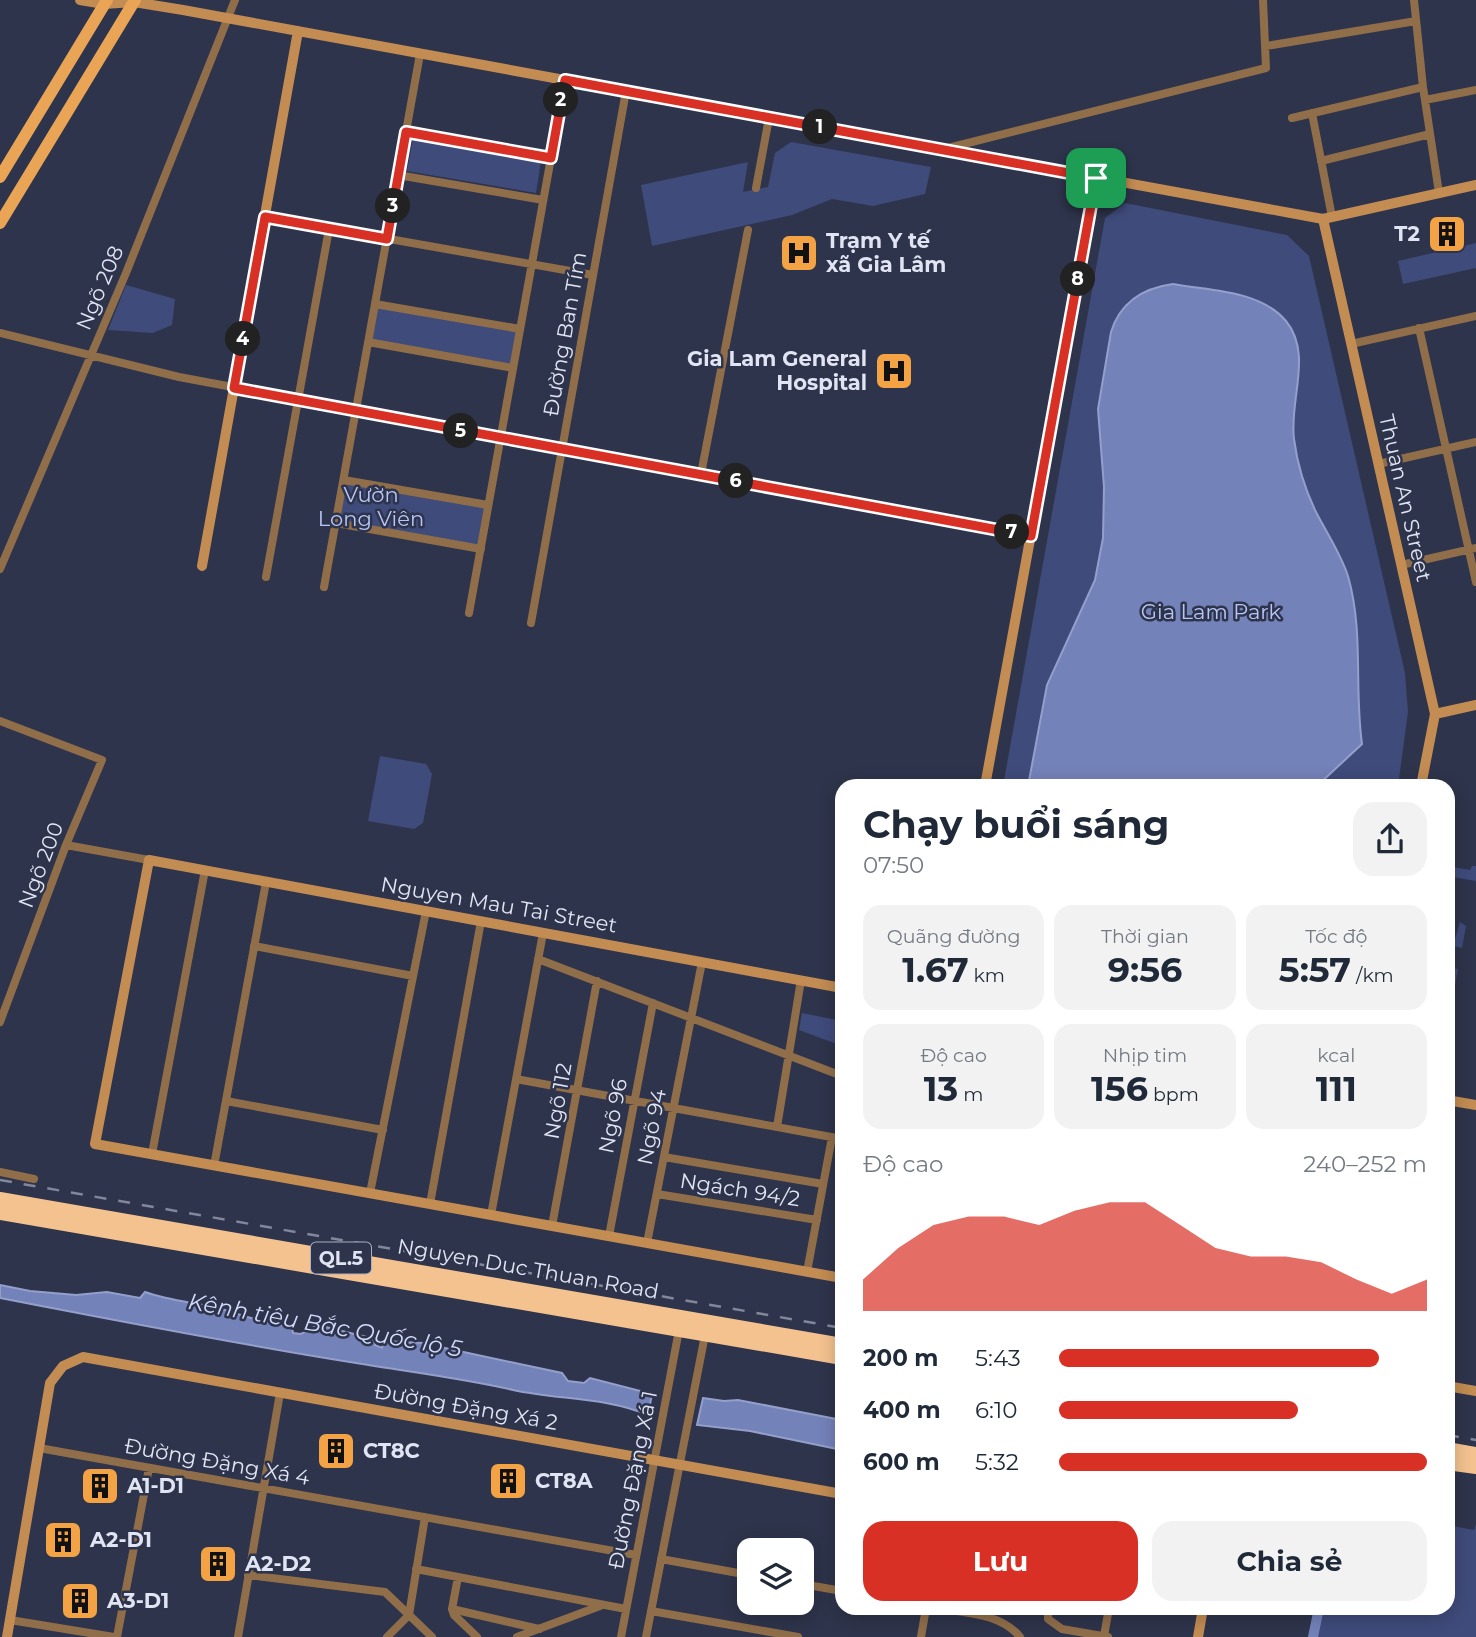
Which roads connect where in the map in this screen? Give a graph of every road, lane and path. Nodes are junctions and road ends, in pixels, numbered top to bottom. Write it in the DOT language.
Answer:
graph roads {
  1 [pos="80,0"];
  2 [pos="234,0"];
  3 [pos="1263,0"];
  4 [pos="1414,0"];
  5 [pos="133,1"];
  6 [pos="105,2"];
  7 [pos="228,19"];
  8 [pos="1416,21"];
  9 [pos="298,31"];
  10 [pos="1266,46"];
  11 [pos="420,54"];
  12 [pos="565,80"];
  13 [pos="1423,87"];
  14 [pos="1476,90"];
  15 [pos="626,92"];
  16 [pos="1424,100"];
  17 [pos="1312,113"];
  18 [pos="769,118"];
  19 [pos="1292,118"];
  20 [pos="406,132"];
  21 [pos="1430,134"];
  22 [pos="943,149"];
  23 [pos="551,158"];
  24 [pos="1321,161"];
  25 [pos="398,174"];
  26 [pos="0,177"];
  27 [pos="1096,178"];
  28 [pos="1476,185"];
  29 [pos="756,188"];
  30 [pos="1439,193"];
  31 [pos="543,200"];
  32 [pos="265,217"];
  33 [pos="1328,218"];
  34 [pos="0,223"];
  35 [pos="329,229"];
  36 [pos="748,230"];
  37 [pos="387,239"];
  38 [pos="532,264"];
  39 [pos="593,275"];
  40 [pos="375,304"];
  41 [pos="1476,316"];
  42 [pos="1419,328"];
  43 [pos="520,329"];
  44 [pos="0,332"];
  45 [pos="368,342"];
  46 [pos="1351,344"];
  47 [pos="91,354"];
  48 [pos="513,368"];
  49 [pos="234,388"];
  50 [pos="298,400"];
  51 [pos="356,411"];
  52 [pos="500,438"];
  53 [pos="1476,442"];
  54 [pos="1446,449"];
  55 [pos="562,450"];
  56 [pos="1378,464"];
  57 [pos="701,474"];
  58 [pos="344,480"];
  59 [pos="488,505"];
  60 [pos="336,523"];
  61 [pos="1031,536"];
  62 [pos="481,549"];
  63 [pos="1472,549"];
  64 [pos="1401,565"];
  65 [pos="202,566"];
  66 [pos="0,569"];
  67 [pos="266,577"];
  68 [pos="1476,582"];
  69 [pos="324,587"];
  70 [pos="469,613"];
  71 [pos="531,623"];
  72 [pos="1476,705"];
  73 [pos="1435,714"];
  74 [pos="0,721"];
  75 [pos="986,779"];
  76 [pos="1422,779"];
  77 [pos="66,845"];
  78 [pos="149,860"];
  79 [pos="205,870"];
  80 [pos="266,882"];
  81 [pos="426,911"];
  82 [pos="481,921"];
  83 [pos="543,933"];
  84 [pos="254,946"];
  85 [pos="538,959"];
  86 [pos="702,962"];
  87 [pos="413,975"];
  88 [pos="597,981"];
  89 [pos="801,981"];
  90 [pos="835,987"];
  91 [pos="653,1003"];
  92 [pos="691,1018"];
  93 [pos="0,1022"];
  94 [pos="789,1056"];
  95 [pos="835,1073"];
  96 [pos="516,1079"];
  97 [pos="578,1090"];
  98 [pos="633,1100"];
  99 [pos="226,1101"];
  100 [pos="1455,1101"];
  101 [pos="1476,1105"];
  102 [pos="674,1108"];
  103 [pos="777,1127"];
  104 [pos="383,1130"];
  105 [pos="832,1137"];
  106 [pos="835,1138"];
  107 [pos="152,1154"];
  108 [pos="664,1157"];
  109 [pos="214,1166"];
  110 [pos="0,1172"];
  111 [pos="34,1179"];
  112 [pos="823,1184"];
  113 [pos="370,1193"];
  114 [pos="657,1194"];
  115 [pos="0,1199"];
  116 [pos="430,1204"];
  117 [pos="0,1213"];
  118 [pos="491,1215"];
  119 [pos="817,1220"];
  120 [pos="552,1226"];
  121 [pos="609,1236"];
  122 [pos="647,1243"];
  123 [pos="807,1272"];
  124 [pos="835,1277"];
  125 [pos="680,1324"];
  126 [pos="706,1328"];
  127 [pos="835,1344"];
  128 [pos="835,1356"];
  129 [pos="1455,1387"];
  130 [pos="1476,1391"];
  131 [pos="280,1393"];
  132 [pos="39,1448"];
  133 [pos="1455,1450"];
  134 [pos="1476,1454"];
  135 [pos="654,1460"];
  136 [pos="1455,1464"];
  137 [pos="680,1465"];
  138 [pos="1476,1467"];
  139 [pos="149,1468"];
  140 [pos="263,1489"];
  141 [pos="835,1493"];
  142 [pos="425,1517"];
  143 [pos="636,1555"];
  144 [pos="661,1559"];
  145 [pos="416,1569"];
  146 [pos="737,1573"];
  147 [pos="248,1575"];
  148 [pos="458,1577"];
  149 [pos="814,1586"];
  150 [pos="835,1590"];
  151 [pos="602,1605"];
  152 [pos="452,1609"];
  153 [pos="626,1609"];
  154 [pos="651,1611"];
  155 [pos="409,1615"];
  156 [pos="925,1615"];
  157 [pos="975,1615"];
  158 [pos="1048,1615"];
  159 [pos="1108,1615"];
  160 [pos="1202,1615"];
  161 [pos="10,1620"];
  162 [pos="539,1629"];
  163 [pos="7,1637"];
  164 [pos="116,1637"];
  165 [pos="237,1637"];
  166 [pos="387,1637"];
  167 [pos="432,1637"];
  168 [pos="477,1637"];
  169 [pos="517,1637"];
  170 [pos="621,1637"];
  171 [pos="646,1637"];
  172 [pos="798,1637"];
  173 [pos="921,1637"];
  174 [pos="1020,1637"];
  175 [pos="1106,1637"];
  176 [pos="1198,1637"];
  1 -- 6 [label="street"];
  2 -- 7 [label="street, Ngõ 208"];
  3 -- 10 [label="street"];
  4 -- 8 [label="street"];
  5 -- 6 [label="street"];
  5 -- 7 [label="street"];
  5 -- 34 [label="main road"];
  6 -- 26 [label="main road"];
  7 -- 9 [label="street"];
  7 -- 47 [label="street, Ngõ 208"];
  8 -- 10 [label="street"];
  8 -- 13 [label="street"];
  9 -- 11 [label="street"];
  9 -- 32 [label="street"];
  10 -- 22 [label="street"];
  11 -- 12 [label="street"];
  11 -- 20 [label="street"];
  12 -- 15 [label="street"];
  12 -- 23 [label="street"];
  13 -- 16 [label="street"];
  13 -- 17 [label="street"];
  14 -- 16 [label="street"];
  15 -- 18 [label="street"];
  15 -- 39 [label="street, Đường Ban Tím"];
  16 -- 21 [label="street"];
  17 -- 19 [label="street"];
  17 -- 24 [label="street"];
  18 -- 22 [label="street"];
  18 -- 29 [label="street"];
  20 -- 23 [label="street"];
  20 -- 25 [label="street"];
  21 -- 24 [label="street"];
  21 -- 30 [label="street"];
  22 -- 27 [label="street"];
  23 -- 31 [label="street"];
  24 -- 33 [label="street"];
  25 -- 31 [label="street"];
  25 -- 37 [label="street"];
  27 -- 33 [label="street"];
  27 -- 61 [label="street"];
  28 -- 30 [label="street"];
  30 -- 33 [label="street"];
  31 -- 38 [label="street"];
  32 -- 35 [label="street"];
  32 -- 49 [label="street"];
  33 -- 46 [label="street, Thuan An Street"];
  35 -- 37 [label="street"];
  35 -- 50 [label="street"];
  36 -- 57 [label="street"];
  37 -- 38 [label="street"];
  37 -- 40 [label="street"];
  38 -- 39 [label="street"];
  38 -- 43 [label="street"];
  39 -- 55 [label="street, Đường Ban Tím"];
  40 -- 43 [label="street"];
  40 -- 45 [label="street"];
  41 -- 42 [label="street"];
  42 -- 46 [label="street"];
  42 -- 54 [label="street"];
  43 -- 48 [label="street"];
  44 -- 47 [label="street"];
  45 -- 48 [label="street"];
  45 -- 51 [label="street"];
  46 -- 56 [label="street, Thuan An Street"];
  47 -- 49 [label="street"];
  47 -- 66 [label="street, Ngõ 208"];
  48 -- 52 [label="street"];
  49 -- 50 [label="street"];
  49 -- 65 [label="street"];
  50 -- 51 [label="street"];
  50 -- 67 [label="street"];
  51 -- 52 [label="street"];
  51 -- 58 [label="street"];
  52 -- 55 [label="street"];
  52 -- 59 [label="street"];
  53 -- 54 [label="street"];
  54 -- 56 [label="street"];
  54 -- 63 [label="street"];
  55 -- 57 [label="street"];
  55 -- 71 [label="street, Đường Ban Tím"];
  56 -- 64 [label="street, Thuan An Street"];
  57 -- 61 [label="street"];
  58 -- 59 [label="street"];
  58 -- 60 [label="street"];
  59 -- 62 [label="street"];
  60 -- 62 [label="street"];
  60 -- 69 [label="street"];
  61 -- 75 [label="street"];
  62 -- 70 [label="street"];
  63 -- 64 [label="street"];
  63 -- 68 [label="street"];
  64 -- 73 [label="street, Thuan An Street"];
  72 -- 73 [label="street"];
  73 -- 76 [label="street, Thuan An Street"];
  74 -- 77 [label="street, Ngõ 200"];
  77 -- 78 [label="street"];
  77 -- 93 [label="street, Ngõ 200"];
  78 -- 79 [label="street, Nguyen Mau Tai Street"];
  78 -- 107 [label="street"];
  79 -- 80 [label="street, Nguyen Mau Tai Street"];
  79 -- 107 [label="street"];
  80 -- 81 [label="street, Nguyen Mau Tai Street"];
  80 -- 84 [label="street"];
  81 -- 82 [label="street, Nguyen Mau Tai Street"];
  81 -- 87 [label="street"];
  82 -- 83 [label="street, Nguyen Mau Tai Street"];
  82 -- 116 [label="street"];
  83 -- 85 [label="street"];
  83 -- 86 [label="street, Nguyen Mau Tai Street"];
  84 -- 87 [label="street"];
  84 -- 99 [label="street"];
  85 -- 88 [label="street"];
  85 -- 96 [label="street"];
  86 -- 89 [label="street, Nguyen Mau Tai Street"];
  86 -- 92 [label="street, Ngõ 94"];
  87 -- 104 [label="street"];
  88 -- 91 [label="street"];
  88 -- 97 [label="street, Ngõ 112"];
  89 -- 90 [label="street, Nguyen Mau Tai Street"];
  89 -- 94 [label="street"];
  91 -- 92 [label="street"];
  91 -- 98 [label="street, Ngõ 96"];
  92 -- 94 [label="street"];
  92 -- 102 [label="street, Ngõ 94"];
  94 -- 95 [label="street"];
  94 -- 103 [label="street"];
  96 -- 97 [label="street"];
  96 -- 118 [label="street"];
  97 -- 98 [label="street"];
  97 -- 120 [label="street, Ngõ 112"];
  98 -- 102 [label="street"];
  98 -- 121 [label="street, Ngõ 96"];
  99 -- 104 [label="street"];
  99 -- 109 [label="street"];
  100 -- 101 [label="street"];
  102 -- 103 [label="street"];
  102 -- 108 [label="street, Ngõ 94"];
  103 -- 105 [label="street"];
  104 -- 113 [label="street"];
  105 -- 106 [label="street"];
  105 -- 112 [label="street"];
  107 -- 109 [label="street"];
  108 -- 112 [label="street"];
  108 -- 114 [label="street, Ngõ 94"];
  109 -- 113 [label="street"];
  110 -- 111 [label="street"];
  112 -- 119 [label="street"];
  113 -- 116 [label="street"];
  114 -- 119 [label="street, Ngách 94/2"];
  114 -- 122 [label="street, Ngõ 94"];
  115 -- 125 [label="highway, Nguyen Duc Thuan Road / QL.5"];
  116 -- 118 [label="street"];
  117 -- 125 [label="highway, Nguyen Duc Thuan Road / QL.5"];
  118 -- 120 [label="street"];
  119 -- 123 [label="street"];
  120 -- 121 [label="street"];
  121 -- 122 [label="street"];
  122 -- 123 [label="street"];
  123 -- 124 [label="street"];
  125 -- 126 [label="highway, Nguyen Duc Thuan Road / QL.5"];
  125 -- 135 [label="street, Đường Đặng Xá 1"];
  126 -- 127 [label="highway, Nguyen Duc Thuan Road / QL.5"];
  126 -- 128 [label="highway, Nguyen Duc Thuan Road / QL.5"];
  126 -- 137 [label="street, Đường Đặng Xá 1"];
  129 -- 130 [label="street"];
  131 -- 132 [label="street, Đường Đặng Xá 2"];
  131 -- 135 [label="street, Đường Đặng Xá 2"];
  131 -- 140 [label="street"];
  132 -- 139 [label="street, Đường Đặng Xá 4"];
  132 -- 161 [label="street"];
  133 -- 134 [label="highway"];
  135 -- 137 [label="street, Đường Đặng Xá 2"];
  135 -- 143 [label="street, Đường Đặng Xá 1"];
  136 -- 138 [label="highway"];
  137 -- 141 [label="street, Đường Đặng Xá 2"];
  137 -- 144 [label="street, Đường Đặng Xá 1"];
  139 -- 140 [label="street, Đường Đặng Xá 4"];
  139 -- 164 [label="street"];
  140 -- 142 [label="street, Đường Đặng Xá 4"];
  140 -- 147 [label="street"];
  142 -- 143 [label="street, Đường Đặng Xá 4"];
  142 -- 145 [label="street"];
  143 -- 153 [label="street, Đường Đặng Xá 1"];
  144 -- 146 [label="street"];
  144 -- 154 [label="street, Đường Đặng Xá 1"];
  145 -- 148 [label="street"];
  145 -- 155 [label="street"];
  147 -- 155 [label="street"];
  147 -- 165 [label="street"];
  148 -- 151 [label="street"];
  148 -- 152 [label="street"];
  149 -- 150 [label="street"];
  151 -- 153 [label="street"];
  151 -- 162 [label="street"];
  152 -- 162 [label="street"];
  152 -- 168 [label="street"];
  153 -- 170 [label="street, Đường Đặng Xá 1"];
  154 -- 171 [label="street, Đường Đặng Xá 1"];
  154 -- 172 [label="street"];
  155 -- 166 [label="street"];
  155 -- 167 [label="street"];
  156 -- 173 [label="street"];
  157 -- 174 [label="street"];
  158 -- 175 [label="street"];
  159 -- 175 [label="street"];
  160 -- 176 [label="street"];
  161 -- 163 [label="street"];
  161 -- 164 [label="street"];
  162 -- 169 [label="street"];
}
